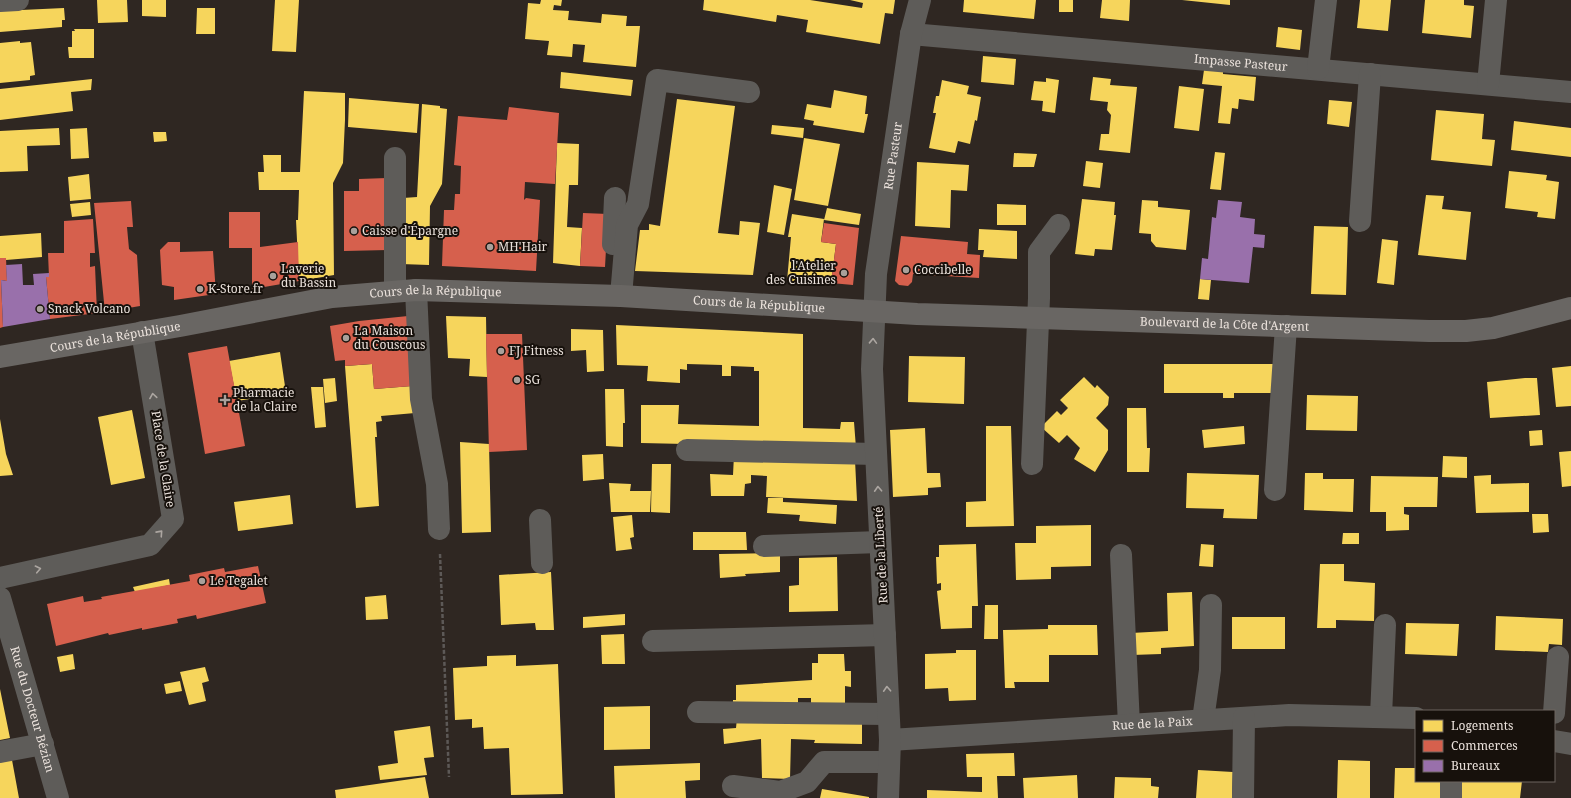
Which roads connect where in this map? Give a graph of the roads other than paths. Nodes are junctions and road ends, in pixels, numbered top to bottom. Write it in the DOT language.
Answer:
graph roads {
  1 [pos="18,0"];
  2 [pos="920,0"];
  3 [pos="1326,0"];
  4 [pos="1496,0"];
  5 [pos="0,1"];
  6 [pos="911,34"];
  7 [pos="1318,69"];
  8 [pos="1370,74"];
  9 [pos="1488,84"];
  10 [pos="749,92"];
  11 [pos="1571,92"];
  12 [pos="395,158"];
  13 [pos="615,198"];
  14 [pos="1360,221"];
  15 [pos="1059,225"];
  16 [pos="405,291"];
  17 [pos="615,295"];
  18 [pos="1571,308"];
  19 [pos="875,312"];
  20 [pos="1037,317"];
  21 [pos="1286,326"];
  22 [pos="142,332"];
  23 [pos="0,357"];
  24 [pos="687,450"];
  25 [pos="876,454"];
  26 [pos="1032,464"];
  27 [pos="1275,490"];
  28 [pos="540,520"];
  29 [pos="439,529"];
  30 [pos="880,542"];
  31 [pos="764,546"];
  32 [pos="1121,555"];
  33 [pos="542,562"];
  34 [pos="0,578"];
  35 [pos="0,598"];
  36 [pos="1211,605"];
  37 [pos="1385,625"];
  38 [pos="4,628"];
  39 [pos="884,635"];
  40 [pos="653,641"];
  41 [pos="1558,657"];
  42 [pos="1554,710"];
  43 [pos="698,712"];
  44 [pos="888,714"];
  45 [pos="1381,716"];
  46 [pos="1244,718"];
  47 [pos="1415,718"];
  48 [pos="1203,720"];
  49 [pos="1129,725"];
  50 [pos="890,740"];
  51 [pos="1555,741"];
  52 [pos="43,744"];
  53 [pos="1571,744"];
  54 [pos="0,752"];
  55 [pos="889,762"];
  56 [pos="1451,782"];
  57 [pos="733,786"];
  58 [pos="58,798"];
  59 [pos="888,798"];
  60 [pos="1243,798"];
  61 [pos="1451,798"];
  1 -- 5 [label="street"];
  2 -- 6 [label="street, Rue Pasteur"];
  3 -- 7 [label="street"];
  4 -- 9 [label="street"];
  6 -- 7 [label="street, Impasse Pasteur"];
  6 -- 19 [label="street, Rue Pasteur"];
  7 -- 8 [label="street, Impasse Pasteur"];
  8 -- 9 [label="street, Impasse Pasteur"];
  8 -- 14 [label="street"];
  9 -- 11 [label="street, Impasse Pasteur"];
  10 -- 17 [label="street"];
  12 -- 16 [label="street"];
  13 -- 17 [label="street"];
  15 -- 20 [label="street"];
  16 -- 17 [label="main road, Cours de la République"];
  16 -- 22 [label="main road, Cours de la République"];
  16 -- 29 [label="street"];
  17 -- 19 [label="main road, Cours de la République"];
  18 -- 21 [label="main road, Boulevard de la Côte d'Argent"];
  19 -- 20 [label="main road, Boulevard de la Côte d'Argent"];
  25 -- 19 [label="street, Rue de la Liberté, one-way"];
  20 -- 21 [label="main road, Boulevard de la Côte d'Argent"];
  20 -- 26 [label="street"];
  21 -- 27 [label="street"];
  22 -- 23 [label="main road, Cours de la République"];
  34 -- 22 [label="street, Place de la Claire, one-way"];
  24 -- 25 [label="street"];
  30 -- 25 [label="street, Rue de la Liberté, one-way"];
  28 -- 33 [label="street"];
  30 -- 31 [label="street"];
  30 -- 39 [label="street, Rue de la Liberté"];
  32 -- 49 [label="street"];
  35 -- 38 [label="street, Rue du Docteur Bézian"];
  36 -- 48 [label="street"];
  37 -- 45 [label="street"];
  38 -- 52 [label="street, Rue du Docteur Bézian"];
  39 -- 40 [label="street"];
  44 -- 39 [label="street, Rue de la Liberté, one-way"];
  41 -- 42 [label="street"];
  43 -- 44 [label="street"];
  44 -- 50 [label="street, Rue de la Liberté"];
  45 -- 46 [label="street, Rue de la Paix"];
  45 -- 47 [label="street, Rue de la Paix"];
  46 -- 48 [label="street, Rue de la Paix"];
  46 -- 60 [label="street"];
  48 -- 49 [label="street, Rue de la Paix"];
  49 -- 50 [label="street, Rue de la Paix"];
  50 -- 55 [label="street, Rue de la Liberté"];
  51 -- 53 [label="street"];
  52 -- 54 [label="street"];
  52 -- 58 [label="street, Rue du Docteur Bézian"];
  55 -- 57 [label="street"];
  55 -- 59 [label="street, Rue de la Liberté"];
  56 -- 61 [label="street"];
}
